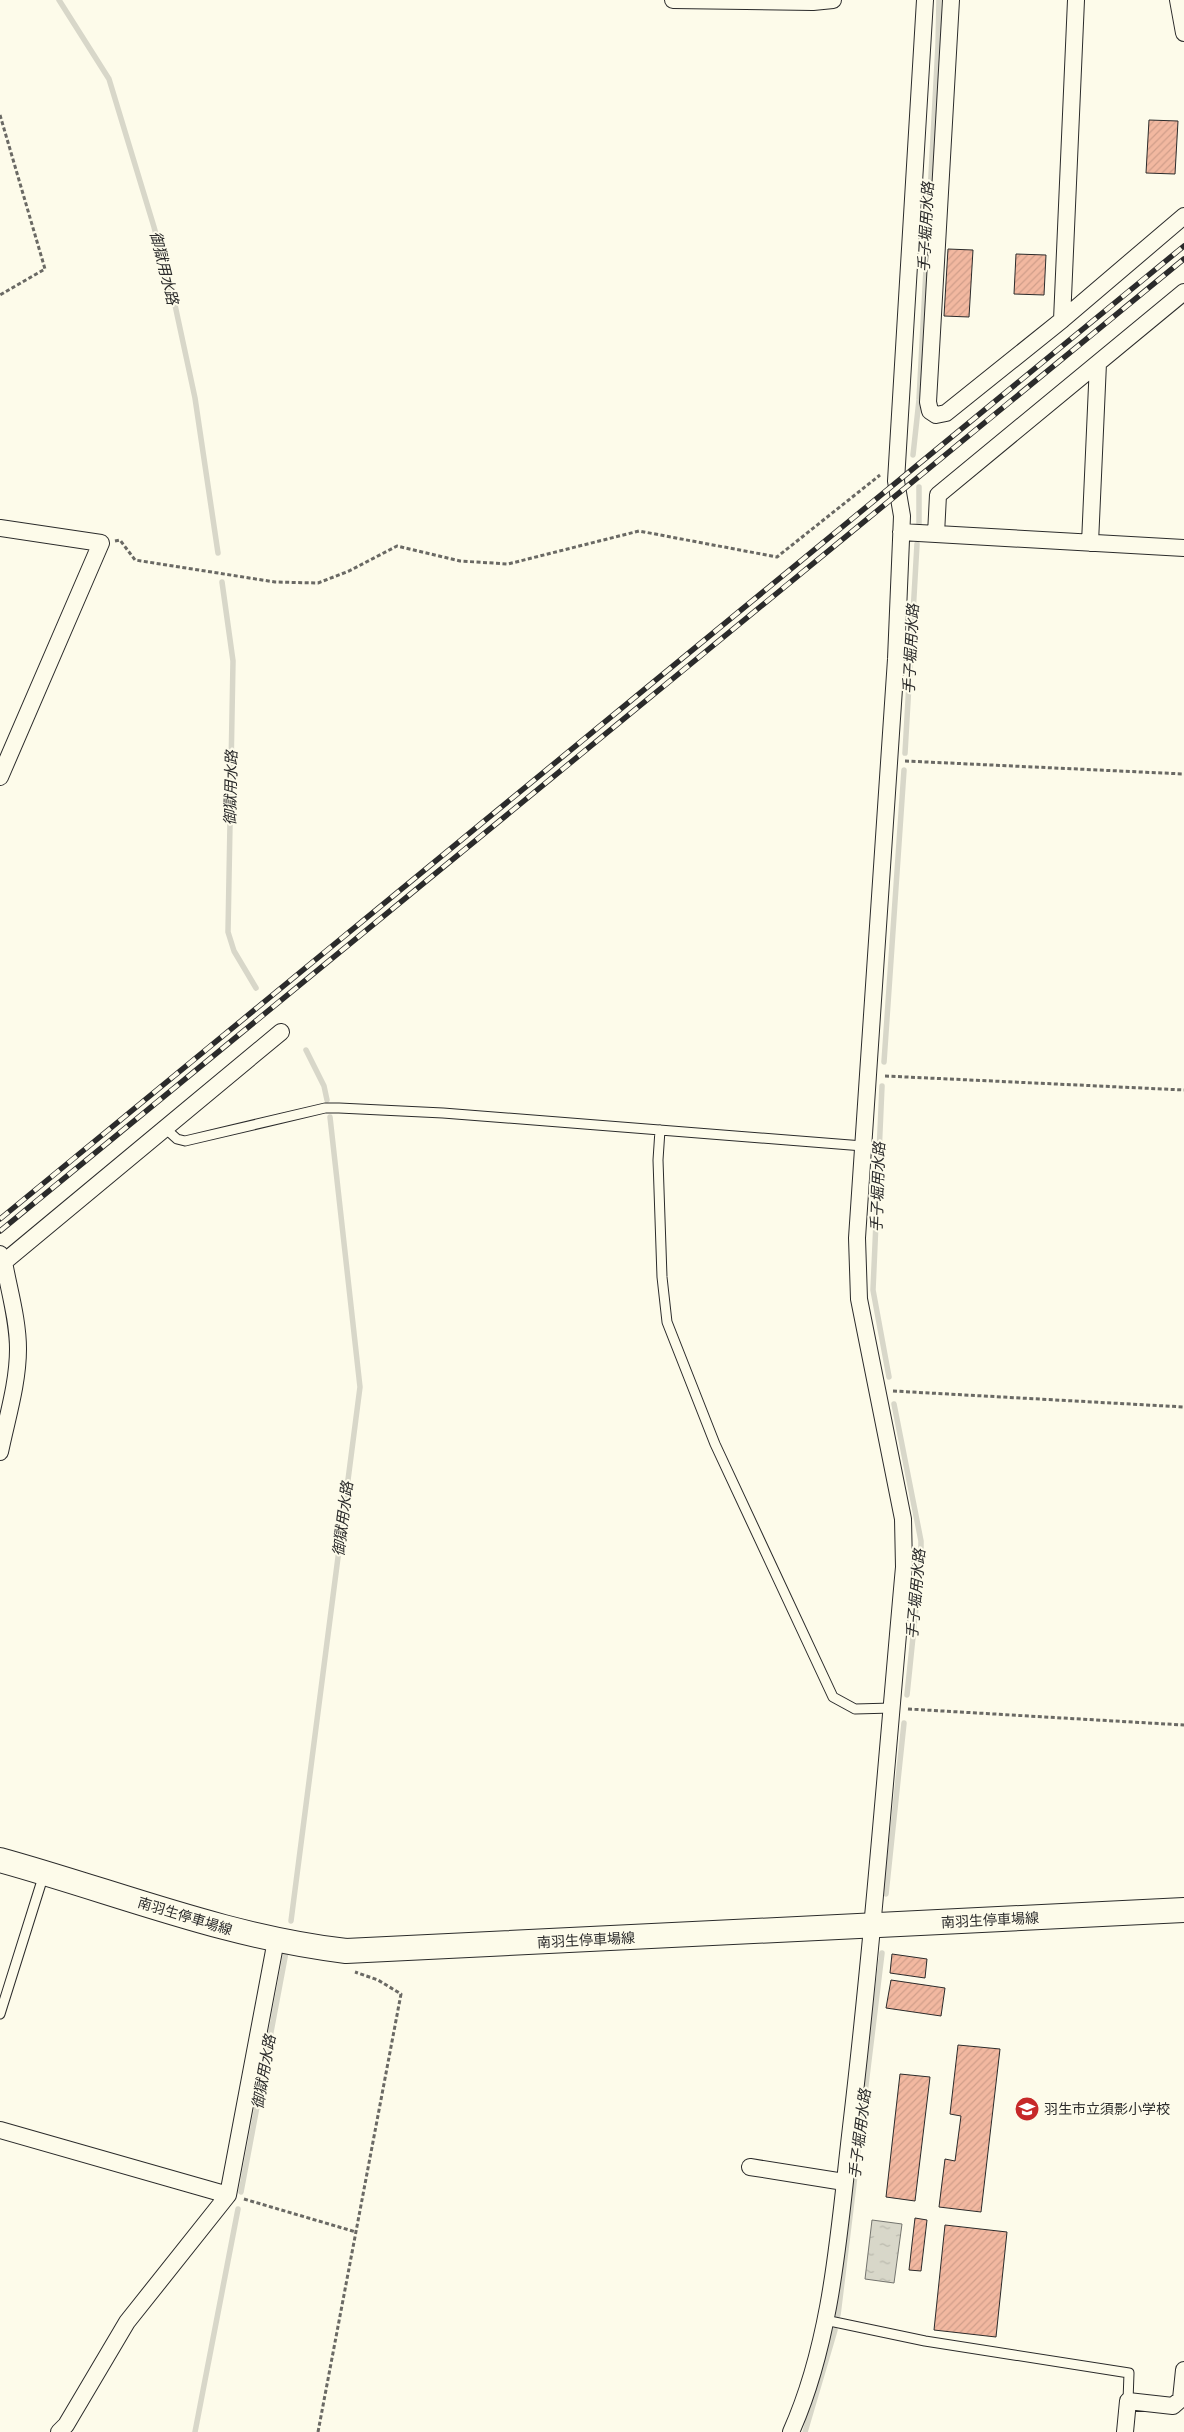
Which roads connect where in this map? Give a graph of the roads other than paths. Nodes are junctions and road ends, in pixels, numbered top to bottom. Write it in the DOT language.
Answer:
graph roads {
  1 [pos="673,0"];
  2 [pos="833,0"];
  3 [pos="925,0"];
  4 [pos="951,0"];
  5 [pos="1076,0"];
  6 [pos="1178,0"];
  7 [pos="1184,33"];
  8 [pos="1184,216"];
  9 [pos="1184,292"];
  10 [pos="1062,320"];
  11 [pos="1098,363"];
  12 [pos="0,528"];
  13 [pos="901,532"];
  14 [pos="936,534"];
  15 [pos="1090,543"];
  16 [pos="1184,548"];
  17 [pos="0,777"];
  18 [pos="281,1032"];
  19 [pos="166,1129"];
  20 [pos="660,1130"];
  21 [pos="863,1146"];
  22 [pos="2,1258"];
  23 [pos="0,1452"];
  24 [pos="892,1708"];
  25 [pos="0,1860"];
  26 [pos="44,1872"];
  27 [pos="1184,1910"];
  28 [pos="873,1926"];
  29 [pos="276,1940"];
  30 [pos="0,2014"];
  31 [pos="0,2130"];
  32 [pos="750,2166"];
  33 [pos="844,2182"];
  34 [pos="228,2195"];
  35 [pos="825,2320"];
  36 [pos="1184,2370"];
  37 [pos="1128,2401"];
  38 [pos="59,2432"];
  39 [pos="790,2432"];
  40 [pos="1125,2432"];
  1 -- 2 [label="street"];
  3 -- 13 [label="street"];
  4 -- 10 [label="street"];
  5 -- 10 [label="street"];
  6 -- 7 [label="street"];
  8 -- 10 [label="street"];
  9 -- 11 [label="street"];
  11 -- 14 [label="street"];
  11 -- 15 [label="street"];
  12 -- 17 [label="street"];
  13 -- 14 [label="street"];
  13 -- 21 [label="street"];
  14 -- 15 [label="street"];
  15 -- 16 [label="street"];
  18 -- 19 [label="street"];
  19 -- 20 [label="lane"];
  19 -- 22 [label="street"];
  20 -- 21 [label="lane"];
  20 -- 24 [label="lane"];
  21 -- 24 [label="street"];
  22 -- 23 [label="street"];
  24 -- 28 [label="street"];
  25 -- 26 [label="main road, 南羽生停車場線"];
  26 -- 29 [label="main road, 南羽生停車場線"];
  26 -- 30 [label="lane"];
  27 -- 28 [label="main road, 南羽生停車場線"];
  28 -- 29 [label="main road, 南羽生停車場線"];
  28 -- 33 [label="street"];
  29 -- 34 [label="street"];
  31 -- 34 [label="street"];
  32 -- 33 [label="street"];
  33 -- 35 [label="street"];
  34 -- 38 [label="street"];
  35 -- 37 [label="lane"];
  35 -- 39 [label="street"];
  36 -- 37 [label="street"];
  37 -- 40 [label="street"];
}
